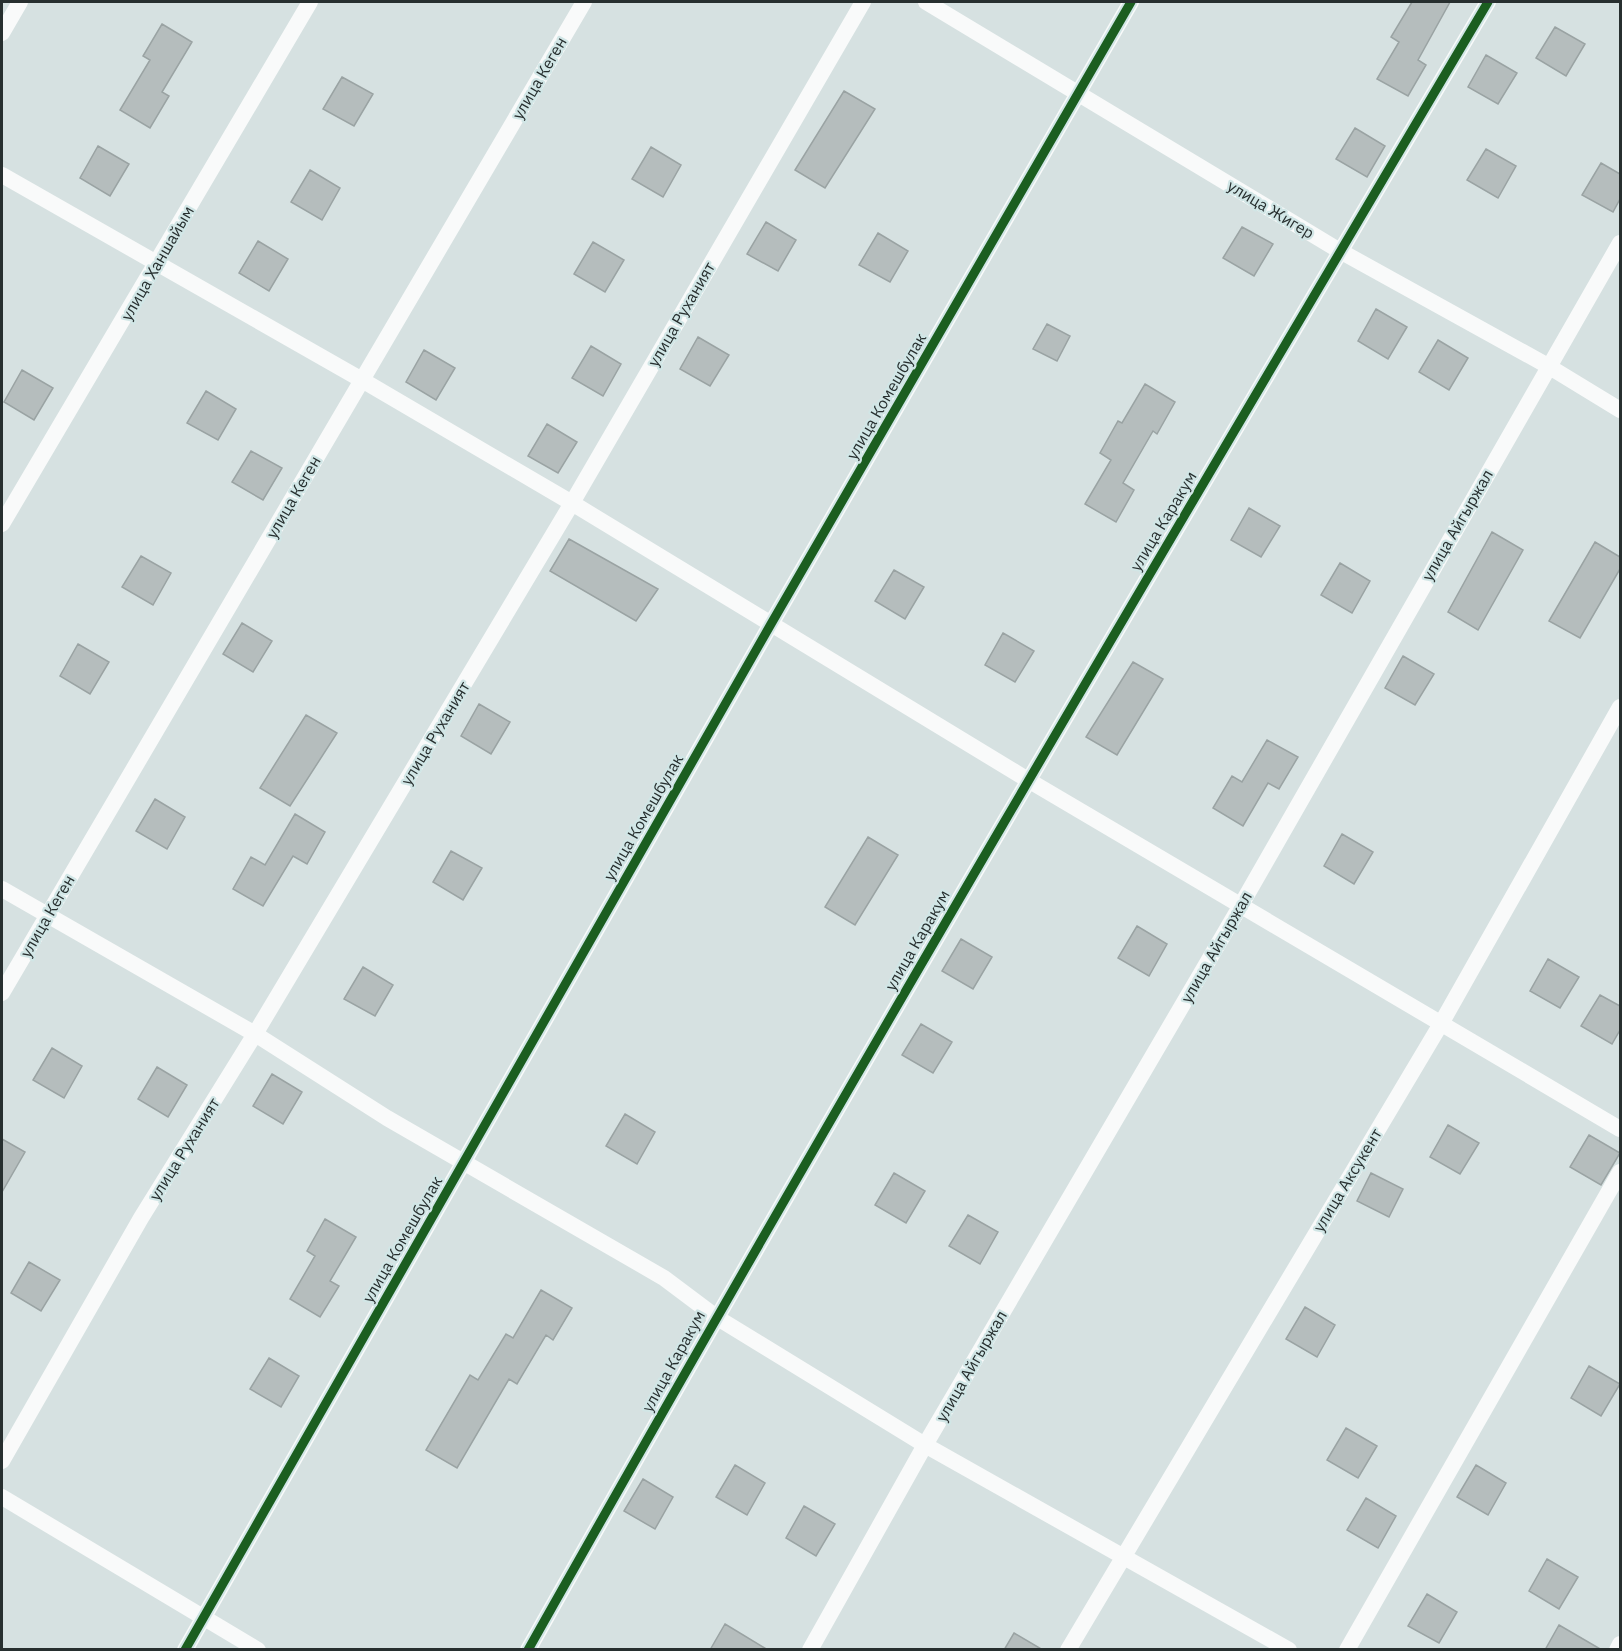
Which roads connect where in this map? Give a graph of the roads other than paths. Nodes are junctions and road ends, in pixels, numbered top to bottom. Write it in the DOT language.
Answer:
graph roads {
  1 [pos="20,2"];
  2 [pos="310,2"];
  3 [pos="584,2"];
  4 [pos="863,2"];
  5 [pos="926,2"];
  6 [pos="1131,2"];
  7 [pos="1488,2"];
  8 [pos="2,33"];
  9 [pos="1078,92"];
  10 [pos="2,176"];
  11 [pos="1620,243"];
  12 [pos="1340,251"];
  13 [pos="158,263"];
  14 [pos="1548,366"];
  15 [pos="362,380"];
  16 [pos="1620,410"];
  17 [pos="572,503"];
  18 [pos="2,524"];
  19 [pos="771,624"];
  20 [pos="1620,707"];
  21 [pos="1028,780"];
  22 [pos="2,889"];
  23 [pos="1241,905"];
  24 [pos="47,915"];
  25 [pos="2,993"];
  26 [pos="1442,1022"];
  27 [pos="255,1034"];
  28 [pos="1620,1129"];
  29 [pos="464,1162"];
  30 [pos="1620,1172"];
  31 [pos="716,1317"];
  32 [pos="925,1445"];
  33 [pos="2,1461"];
  34 [pos="2,1497"];
  35 [pos="1122,1557"];
  36 [pos="203,1617"];
  37 [pos="1620,1644"];
  38 [pos="185,1650"];
  39 [pos="258,1650"];
  40 [pos="528,1650"];
  41 [pos="810,1650"];
  42 [pos="1068,1650"];
  43 [pos="1289,1650"];
  44 [pos="1347,1650"];
  45 [pos="1617,1650"];
  1 -- 8 [label="street"];
  2 -- 13 [label="street, улица Ханшайым"];
  3 -- 15 [label="street, улица Кеген"];
  4 -- 17 [label="street, улица Руханият"];
  5 -- 9 [label="street, улица Жигер"];
  6 -- 9 [label="street, улица Комешбулак"];
  7 -- 12 [label="street, улица Каракум"];
  9 -- 12 [label="street, улица Жигер"];
  9 -- 19 [label="street, улица Комешбулак"];
  10 -- 13 [label="street"];
  11 -- 14 [label="street, улица Айгыржал"];
  12 -- 14 [label="street, улица Жигер"];
  12 -- 21 [label="street, улица Каракум"];
  13 -- 15 [label="street"];
  13 -- 18 [label="street, улица Ханшайым"];
  14 -- 16 [label="street, улица Жигер"];
  14 -- 23 [label="street, улица Айгыржал"];
  15 -- 17 [label="street"];
  15 -- 24 [label="street, улица Кеген"];
  17 -- 19 [label="street"];
  17 -- 27 [label="street, улица Руханият"];
  19 -- 21 [label="street"];
  19 -- 29 [label="street, улица Комешбулак"];
  20 -- 26 [label="street, улица Аксукент"];
  21 -- 23 [label="street"];
  21 -- 31 [label="street, улица Каракум"];
  22 -- 24 [label="street"];
  23 -- 26 [label="street"];
  23 -- 32 [label="street, улица Айгыржал"];
  24 -- 25 [label="street, улица Кеген"];
  24 -- 27 [label="street"];
  26 -- 28 [label="street"];
  26 -- 35 [label="street, улица Аксукент"];
  27 -- 29 [label="street"];
  27 -- 33 [label="street, улица Руханият"];
  29 -- 31 [label="street"];
  29 -- 36 [label="street, улица Комешбулак"];
  30 -- 44 [label="street"];
  31 -- 32 [label="street"];
  31 -- 40 [label="street, улица Каракум"];
  32 -- 35 [label="street"];
  32 -- 41 [label="street, улица Айгыржал"];
  34 -- 36 [label="street"];
  35 -- 42 [label="street, улица Аксукент"];
  35 -- 43 [label="street"];
  36 -- 38 [label="street, улица Комешбулак"];
  36 -- 39 [label="street"];
  37 -- 45 [label="street"];
}
